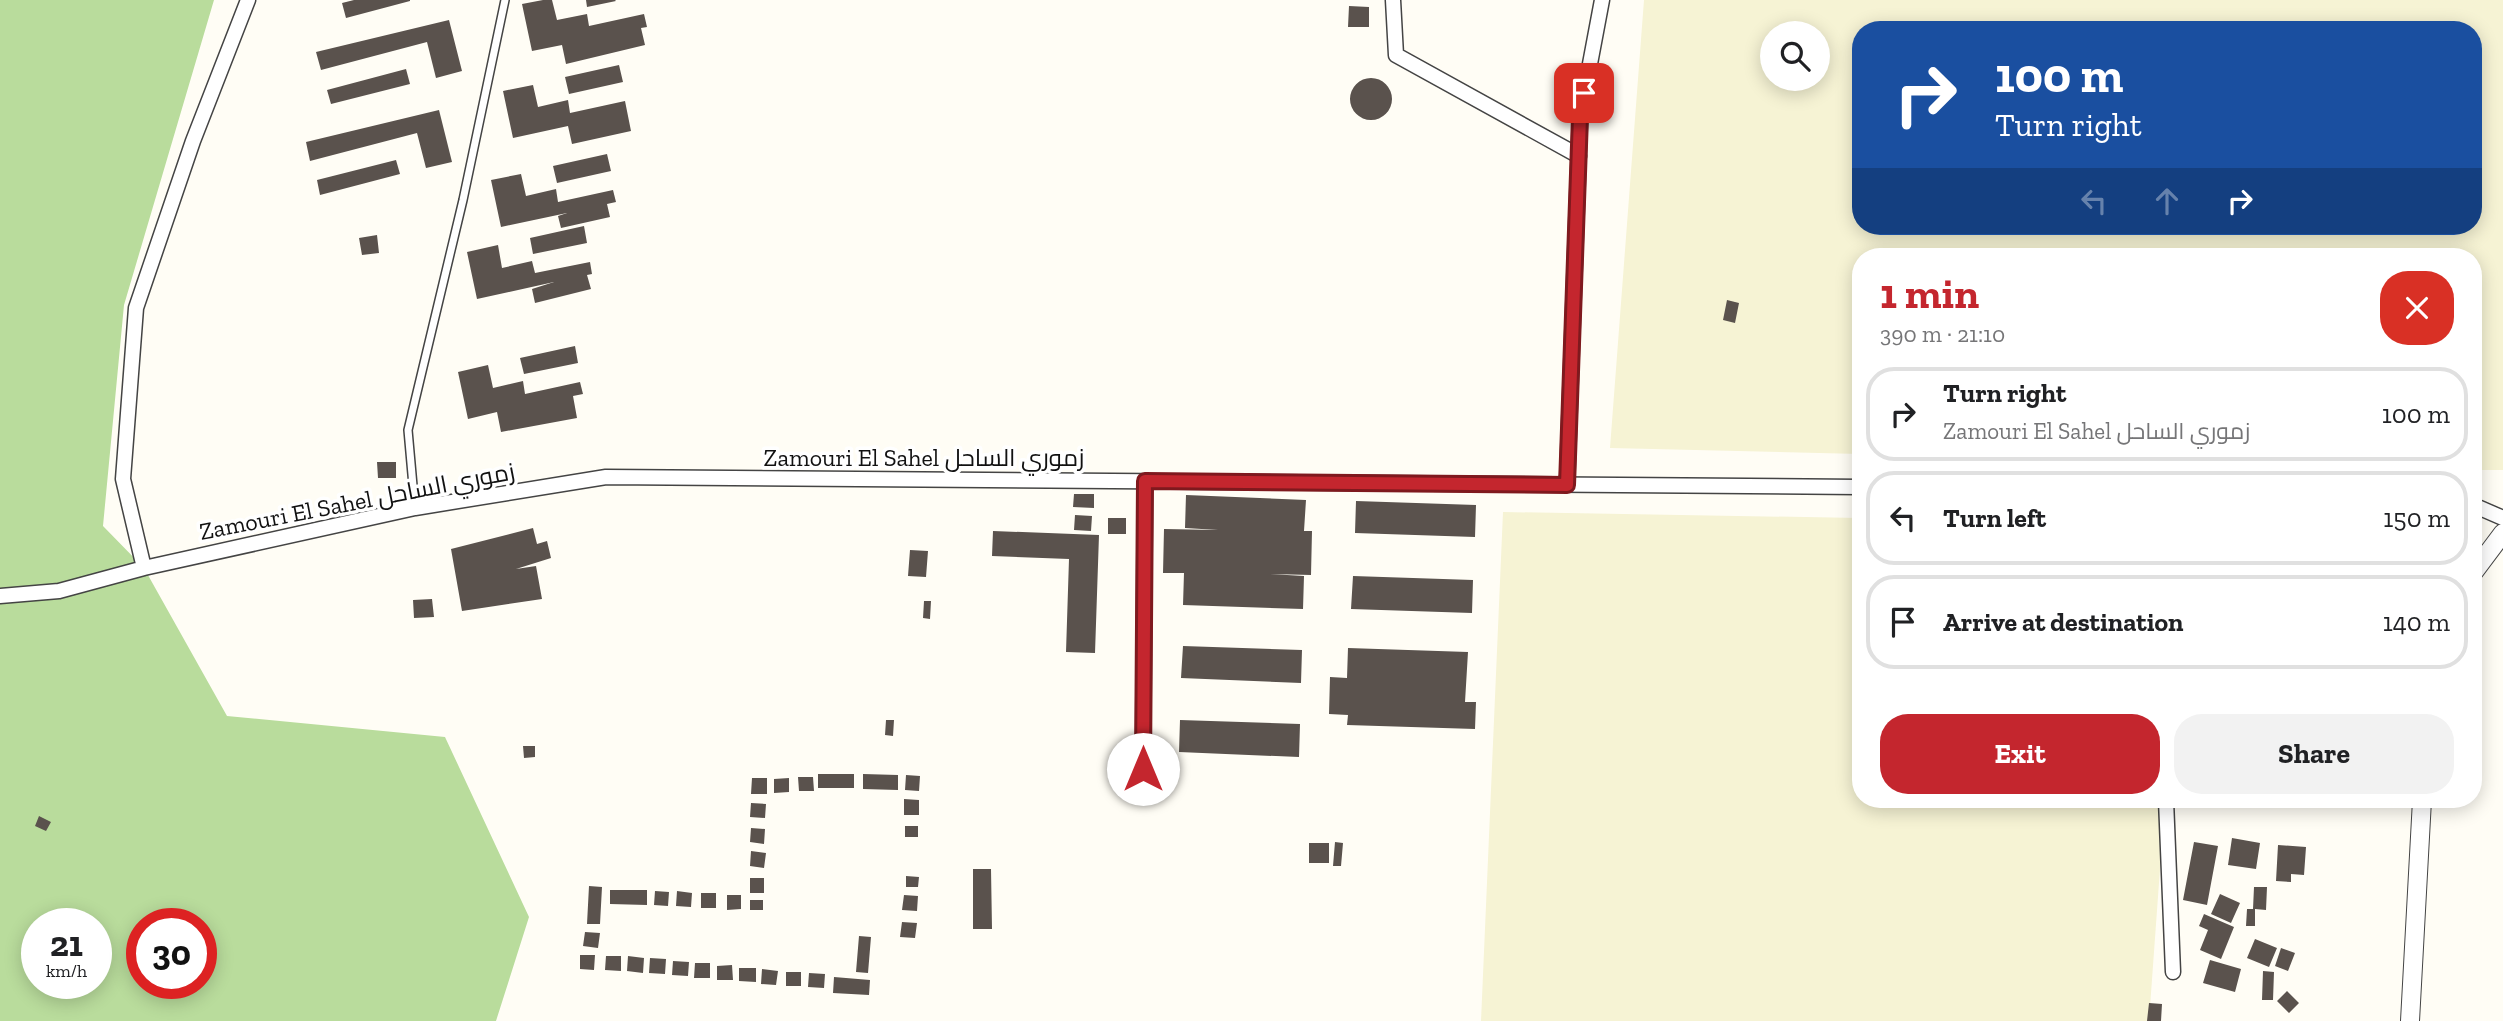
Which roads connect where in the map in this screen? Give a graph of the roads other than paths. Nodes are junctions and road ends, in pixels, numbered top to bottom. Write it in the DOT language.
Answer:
graph roads {
  1 [pos="248,0"];
  2 [pos="505,0"];
  3 [pos="1394,0"];
  4 [pos="1602,0"];
  5 [pos="1579,156"];
  6 [pos="1145,481"];
  7 [pos="1567,485"];
  8 [pos="1852,487"];
  9 [pos="415,508"];
  10 [pos="2482,509"];
  11 [pos="2503,518"];
  12 [pos="2503,533"];
  13 [pos="2482,561"];
  14 [pos="144,568"];
  15 [pos="0,596"];
  16 [pos="1143,769"];
  17 [pos="2166,808"];
  18 [pos="2422,808"];
  19 [pos="2173,972"];
  20 [pos="2410,1021"];
  1 -- 14 [label="street"];
  2 -- 9 [label="lane"];
  3 -- 5 [label="street"];
  4 -- 5 [label="street"];
  5 -- 7 [label="street"];
  6 -- 7 [label="street, Zamouri El Sahel زموري الساحل"];
  6 -- 9 [label="street, Zamouri El Sahel زموري الساحل"];
  6 -- 16 [label="street"];
  7 -- 8 [label="street, Zamouri El Sahel زموري الساحل"];
  9 -- 14 [label="street, Zamouri El Sahel زموري الساحل"];
  10 -- 11 [label="street"];
  12 -- 13 [label="street"];
  14 -- 15 [label="street, Zamouri El Sahel زموري الساحل"];
  17 -- 19 [label="street"];
  18 -- 20 [label="street"];
}
